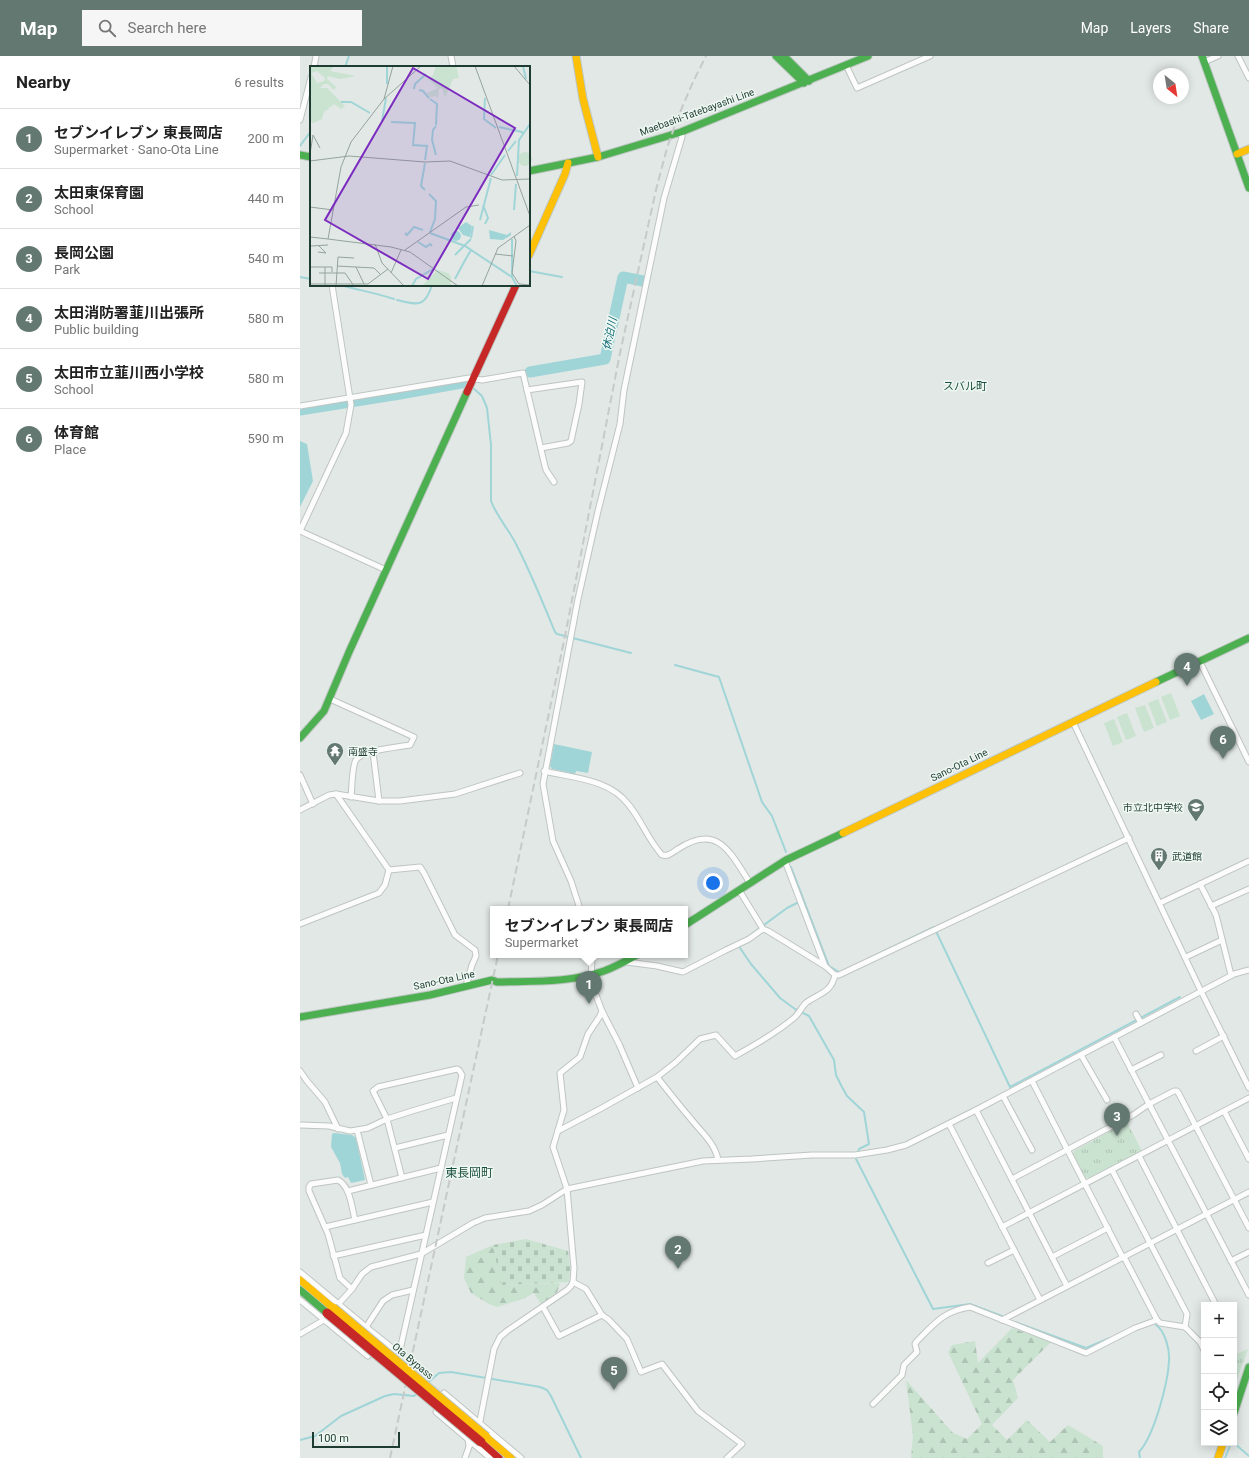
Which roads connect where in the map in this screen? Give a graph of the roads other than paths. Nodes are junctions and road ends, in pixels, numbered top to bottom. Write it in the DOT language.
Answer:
graph roads {
  1 [pos="316,56"];
  2 [pos="451,56"];
  3 [pos="576,56"];
  4 [pos="776,56"];
  5 [pos="784,56"];
  6 [pos="868,56"];
  7 [pos="930,56"];
  8 [pos="1218,56"];
  9 [pos="1238,56"];
  10 [pos="1203,59"];
  11 [pos="846,65"];
  12 [pos="314,66"];
  13 [pos="453,66"];
  14 [pos="1249,78"];
  15 [pos="310,81"];
  16 [pos="806,82"];
  17 [pos="300,120"];
  18 [pos="680,132"];
  19 [pos="1249,149"];
  20 [pos="1237,154"];
  21 [pos="300,155"];
  22 [pos="310,156"];
  23 [pos="598,157"];
  24 [pos="568,163"];
  25 [pos="530,171"];
  26 [pos="1249,188"];
  27 [pos="530,253"];
  28 [pos="332,286"];
  29 [pos="516,286"];
  30 [pos="473,379"];
  31 [pos="528,390"];
  32 [pos="351,400"];
  33 [pos="300,406"];
  34 [pos="541,448"];
  35 [pos="554,482"];
  36 [pos="300,531"];
  37 [pos="386,570"];
  38 [pos="1249,638"];
  39 [pos="1200,662"];
  40 [pos="330,699"];
  41 [pos="1073,722"];
  42 [pos="300,738"];
  43 [pos="373,752"];
  44 [pos="1249,762"];
  45 [pos="544,771"];
  46 [pos="520,773"];
  47 [pos="300,775"];
  48 [pos="336,794"];
  49 [pos="350,797"];
  50 [pos="379,801"];
  51 [pos="313,804"];
  52 [pos="300,810"];
  53 [pos="1129,838"];
  54 [pos="785,861"];
  55 [pos="1249,862"];
  56 [pos="389,870"];
  57 [pos="750,883"];
  58 [pos="1200,884"];
  59 [pos="1249,889"];
  60 [pos="739,890"];
  61 [pos="1160,903"];
  62 [pos="579,906"];
  63 [pos="1211,906"];
  64 [pos="688,923"];
  65 [pos="300,924"];
  66 [pos="762,927"];
  67 [pos="1222,940"];
  68 [pos="1186,957"];
  69 [pos="592,958"];
  70 [pos="633,958"];
  71 [pos="627,962"];
  72 [pos="824,966"];
  73 [pos="1249,970"];
  74 [pos="835,975"];
  75 [pos="1231,975"];
  76 [pos="591,976"];
  77 [pos="466,986"];
  78 [pos="1201,991"];
  79 [pos="602,1011"];
  80 [pos="1136,1014"];
  81 [pos="300,1017"];
  82 [pos="1141,1023"];
  83 [pos="1224,1036"];
  84 [pos="1114,1037"];
  85 [pos="1196,1051"];
  86 [pos="1081,1055"];
  87 [pos="1161,1055"];
  88 [pos="300,1070"];
  89 [pos="1131,1070"];
  90 [pos="657,1077"];
  91 [pos="1032,1081"];
  92 [pos="638,1088"];
  93 [pos="1249,1088"];
  94 [pos="1003,1096"];
  95 [pos="456,1098"];
  96 [pos="1249,1098"];
  97 [pos="1108,1100"];
  98 [pos="1149,1104"];
  99 [pos="976,1110"];
  100 [pos="1224,1111"];
  101 [pos="387,1119"];
  102 [pos="949,1124"];
  103 [pos="300,1125"];
  104 [pos="1196,1126"];
  105 [pos="338,1129"];
  106 [pos="357,1130"];
  107 [pos="558,1131"];
  108 [pos="448,1135"];
  109 [pos="1168,1141"];
  110 [pos="395,1148"];
  111 [pos="1032,1150"];
  112 [pos="1067,1151"];
  113 [pos="1139,1156"];
  114 [pos="1249,1159"];
  115 [pos="718,1160"];
  116 [pos="441,1168"];
  117 [pos="1112,1170"];
  118 [pos="402,1178"];
  119 [pos="1012,1179"];
  120 [pos="1084,1184"];
  121 [pos="371,1185"];
  122 [pos="567,1189"];
  123 [pos="348,1191"];
  124 [pos="1249,1192"];
  125 [pos="1234,1200"];
  126 [pos="433,1202"];
  127 [pos="1029,1212"];
  128 [pos="1206,1214"];
  129 [pos="354,1220"];
  130 [pos="325,1227"];
  131 [pos="1002,1227"];
  132 [pos="1108,1228"];
  133 [pos="1249,1228"];
  134 [pos="1177,1230"];
  135 [pos="426,1235"];
  136 [pos="1150,1244"];
  137 [pos="1014,1250"];
  138 [pos="1249,1252"];
  139 [pos="421,1254"];
  140 [pos="333,1256"];
  141 [pos="1052,1257"];
  142 [pos="1123,1258"];
  143 [pos="1231,1261"];
  144 [pos="988,1263"];
  145 [pos="300,1272"];
  146 [pos="300,1280"];
  147 [pos="573,1282"];
  148 [pos="1067,1286"];
  149 [pos="352,1289"];
  150 [pos="300,1290"];
  151 [pos="413,1290"];
  152 [pos="1249,1294"];
  153 [pos="300,1300"];
  154 [pos="1040,1300"];
  155 [pos="1214,1302"];
  156 [pos="543,1307"];
  157 [pos="331,1311"];
  158 [pos="602,1315"];
  159 [pos="1002,1320"];
  160 [pos="1157,1320"];
  161 [pos="366,1327"];
  162 [pos="1186,1328"];
  163 [pos="300,1334"];
  164 [pos="1201,1344"];
  165 [pos="368,1356"];
  166 [pos="1249,1367"];
  167 [pos="444,1393"];
  168 [pos="1237,1397"];
  169 [pos="873,1404"];
  170 [pos="436,1412"];
  171 [pos="479,1424"];
  172 [pos="483,1440"];
  173 [pos="470,1443"];
  174 [pos="1222,1446"];
  175 [pos="465,1458"];
  176 [pos="490,1458"];
  177 [pos="499,1458"];
  178 [pos="511,1458"];
  179 [pos="520,1458"];
  180 [pos="727,1458"];
  181 [pos="1218,1458"];
  1 -- 12 [label="street"];
  2 -- 13 [label="street"];
  3 -- 23 [label="main road"];
  4 -- 16 [label="main road"];
  5 -- 16 [label="main road"];
  6 -- 11 [label="main road, Maebashi-Tatebayashi Line"];
  7 -- 11 [label="street"];
  8 -- 10 [label="street"];
  9 -- 14 [label="street"];
  10 -- 20 [label="main road"];
  11 -- 16 [label="main road, Maebashi-Tatebayashi Line"];
  15 -- 17 [label="street"];
  16 -- 18 [label="main road, Maebashi-Tatebayashi Line"];
  18 -- 23 [label="main road, Maebashi-Tatebayashi Line"];
  18 -- 45 [label="street"];
  19 -- 20 [label="main road"];
  20 -- 26 [label="main road"];
  21 -- 22 [label="main road"];
  23 -- 24 [label="main road, Maebashi-Tatebayashi Line"];
  24 -- 25 [label="main road, Maebashi-Tatebayashi Line"];
  24 -- 27 [label="main road"];
  28 -- 32 [label="street"];
  29 -- 30 [label="main road"];
  30 -- 31 [label="street"];
  30 -- 32 [label="street"];
  30 -- 37 [label="main road"];
  31 -- 34 [label="street"];
  31 -- 34 [label="street"];
  32 -- 33 [label="street"];
  32 -- 36 [label="street"];
  34 -- 35 [label="street"];
  36 -- 37 [label="street"];
  37 -- 40 [label="main road"];
  38 -- 39 [label="main road, Sano-Ota Line"];
  39 -- 41 [label="main road, Sano-Ota Line"];
  39 -- 44 [label="street"];
  40 -- 42 [label="main road"];
  40 -- 43 [label="street"];
  41 -- 53 [label="street"];
  41 -- 54 [label="main road, Sano-Ota Line"];
  43 -- 49 [label="street"];
  43 -- 50 [label="street"];
  45 -- 57 [label="street"];
  45 -- 62 [label="street"];
  46 -- 50 [label="street"];
  47 -- 51 [label="street"];
  48 -- 49 [label="street"];
  48 -- 51 [label="street"];
  48 -- 56 [label="street"];
  49 -- 50 [label="street"];
  51 -- 52 [label="street"];
  53 -- 61 [label="street"];
  53 -- 74 [label="street"];
  54 -- 57 [label="main road, Sano-Ota Line"];
  54 -- 72 [label="street"];
  55 -- 58 [label="street"];
  56 -- 65 [label="street"];
  56 -- 77 [label="street"];
  57 -- 60 [label="main road, Sano-Ota Line"];
  58 -- 61 [label="street"];
  58 -- 63 [label="street"];
  59 -- 63 [label="street"];
  60 -- 64 [label="main road, Sano-Ota Line"];
  60 -- 66 [label="street"];
  61 -- 68 [label="street"];
  63 -- 67 [label="street"];
  66 -- 71 [label="street"];
  66 -- 72 [label="street"];
  67 -- 68 [label="street"];
  67 -- 75 [label="street"];
  68 -- 78 [label="street"];
  69 -- 76 [label="street"];
  70 -- 71 [label="main road, Sano-Ota Line"];
  71 -- 76 [label="main road, Sano-Ota Line"];
  72 -- 74 [label="street"];
  73 -- 75 [label="street"];
  74 -- 90 [label="street"];
  75 -- 78 [label="street"];
  76 -- 77 [label="main road, Sano-Ota Line"];
  76 -- 79 [label="street"];
  77 -- 81 [label="main road, Sano-Ota Line"];
  78 -- 82 [label="street"];
  78 -- 83 [label="street"];
  79 -- 92 [label="street"];
  79 -- 107 [label="street"];
  80 -- 82 [label="street"];
  82 -- 84 [label="street"];
  83 -- 85 [label="street"];
  83 -- 93 [label="street"];
  84 -- 86 [label="street"];
  84 -- 89 [label="street"];
  86 -- 91 [label="street"];
  86 -- 97 [label="street"];
  87 -- 89 [label="street"];
  88 -- 105 [label="street"];
  89 -- 98 [label="street"];
  90 -- 92 [label="street"];
  90 -- 115 [label="street"];
  91 -- 94 [label="street"];
  91 -- 112 [label="street"];
  92 -- 107 [label="street"];
  94 -- 99 [label="street"];
  94 -- 111 [label="street"];
  95 -- 101 [label="street"];
  95 -- 101 [label="street"];
  95 -- 108 [label="street"];
  96 -- 100 [label="street"];
  98 -- 104 [label="street"];
  98 -- 109 [label="street"];
  98 -- 112 [label="street"];
  99 -- 102 [label="street"];
  99 -- 119 [label="street"];
  100 -- 104 [label="street"];
  100 -- 114 [label="street"];
  101 -- 106 [label="street"];
  101 -- 110 [label="street"];
  102 -- 115 [label="street"];
  102 -- 131 [label="street"];
  103 -- 105 [label="street"];
  104 -- 109 [label="street"];
  104 -- 125 [label="street"];
  105 -- 106 [label="street"];
  106 -- 121 [label="street"];
  107 -- 122 [label="street"];
  108 -- 110 [label="street"];
  108 -- 116 [label="street"];
  109 -- 113 [label="street"];
  109 -- 128 [label="street"];
  110 -- 118 [label="street"];
  112 -- 119 [label="street"];
  112 -- 120 [label="street"];
  113 -- 117 [label="street"];
  113 -- 134 [label="street"];
  115 -- 122 [label="street"];
  116 -- 118 [label="street"];
  116 -- 126 [label="street"];
  117 -- 120 [label="street"];
  117 -- 136 [label="street"];
  118 -- 121 [label="street"];
  119 -- 127 [label="street"];
  120 -- 127 [label="street"];
  120 -- 132 [label="street"];
  121 -- 123 [label="street"];
  122 -- 139 [label="street"];
  122 -- 147 [label="street"];
  123 -- 129 [label="street"];
  123 -- 130 [label="street"];
  124 -- 125 [label="street"];
  125 -- 128 [label="street"];
  125 -- 133 [label="street"];
  126 -- 129 [label="street"];
  126 -- 135 [label="street"];
  127 -- 131 [label="street"];
  127 -- 141 [label="street"];
  128 -- 134 [label="street"];
  128 -- 143 [label="street"];
  129 -- 130 [label="street"];
  130 -- 140 [label="street"];
  131 -- 137 [label="street"];
  132 -- 141 [label="street"];
  132 -- 142 [label="street"];
  134 -- 136 [label="street"];
  134 -- 155 [label="street"];
  135 -- 139 [label="street"];
  135 -- 140 [label="street"];
  136 -- 142 [label="street"];
  136 -- 162 [label="street"];
  137 -- 144 [label="street"];
  137 -- 154 [label="street"];
  138 -- 143 [label="street"];
  139 -- 149 [label="street"];
  139 -- 151 [label="street"];
  140 -- 149 [label="street"];
  141 -- 148 [label="street"];
  142 -- 148 [label="street"];
  142 -- 160 [label="street"];
  143 -- 152 [label="street"];
  145 -- 157 [label="street"];
  146 -- 157 [label="main road, Ota Bypass"];
  147 -- 156 [label="street"];
  147 -- 158 [label="street"];
  148 -- 154 [label="street"];
  149 -- 157 [label="street"];
  150 -- 157 [label="main road, Ota Bypass"];
  151 -- 161 [label="street"];
  151 -- 161 [label="street"];
  153 -- 157 [label="street"];
  154 -- 159 [label="street"];
  156 -- 158 [label="street"];
  156 -- 171 [label="street"];
  157 -- 161 [label="street"];
  157 -- 163 [label="street"];
  157 -- 165 [label="street"];
  157 -- 172 [label="main road, Ota Bypass, bridge"];
  158 -- 180 [label="street"];
  159 -- 160 [label="street"];
  159 -- 169 [label="street"];
  160 -- 162 [label="street"];
  162 -- 164 [label="street"];
  166 -- 168 [label="main road"];
  167 -- 171 [label="street"];
  170 -- 173 [label="street"];
  171 -- 173 [label="street"];
  171 -- 179 [label="street"];
  172 -- 177 [label="main road, Ota Bypass"];
  172 -- 178 [label="main road, Ota Bypass"];
  173 -- 175 [label="street"];
  173 -- 176 [label="street"];
  174 -- 181 [label="main road"];
}
